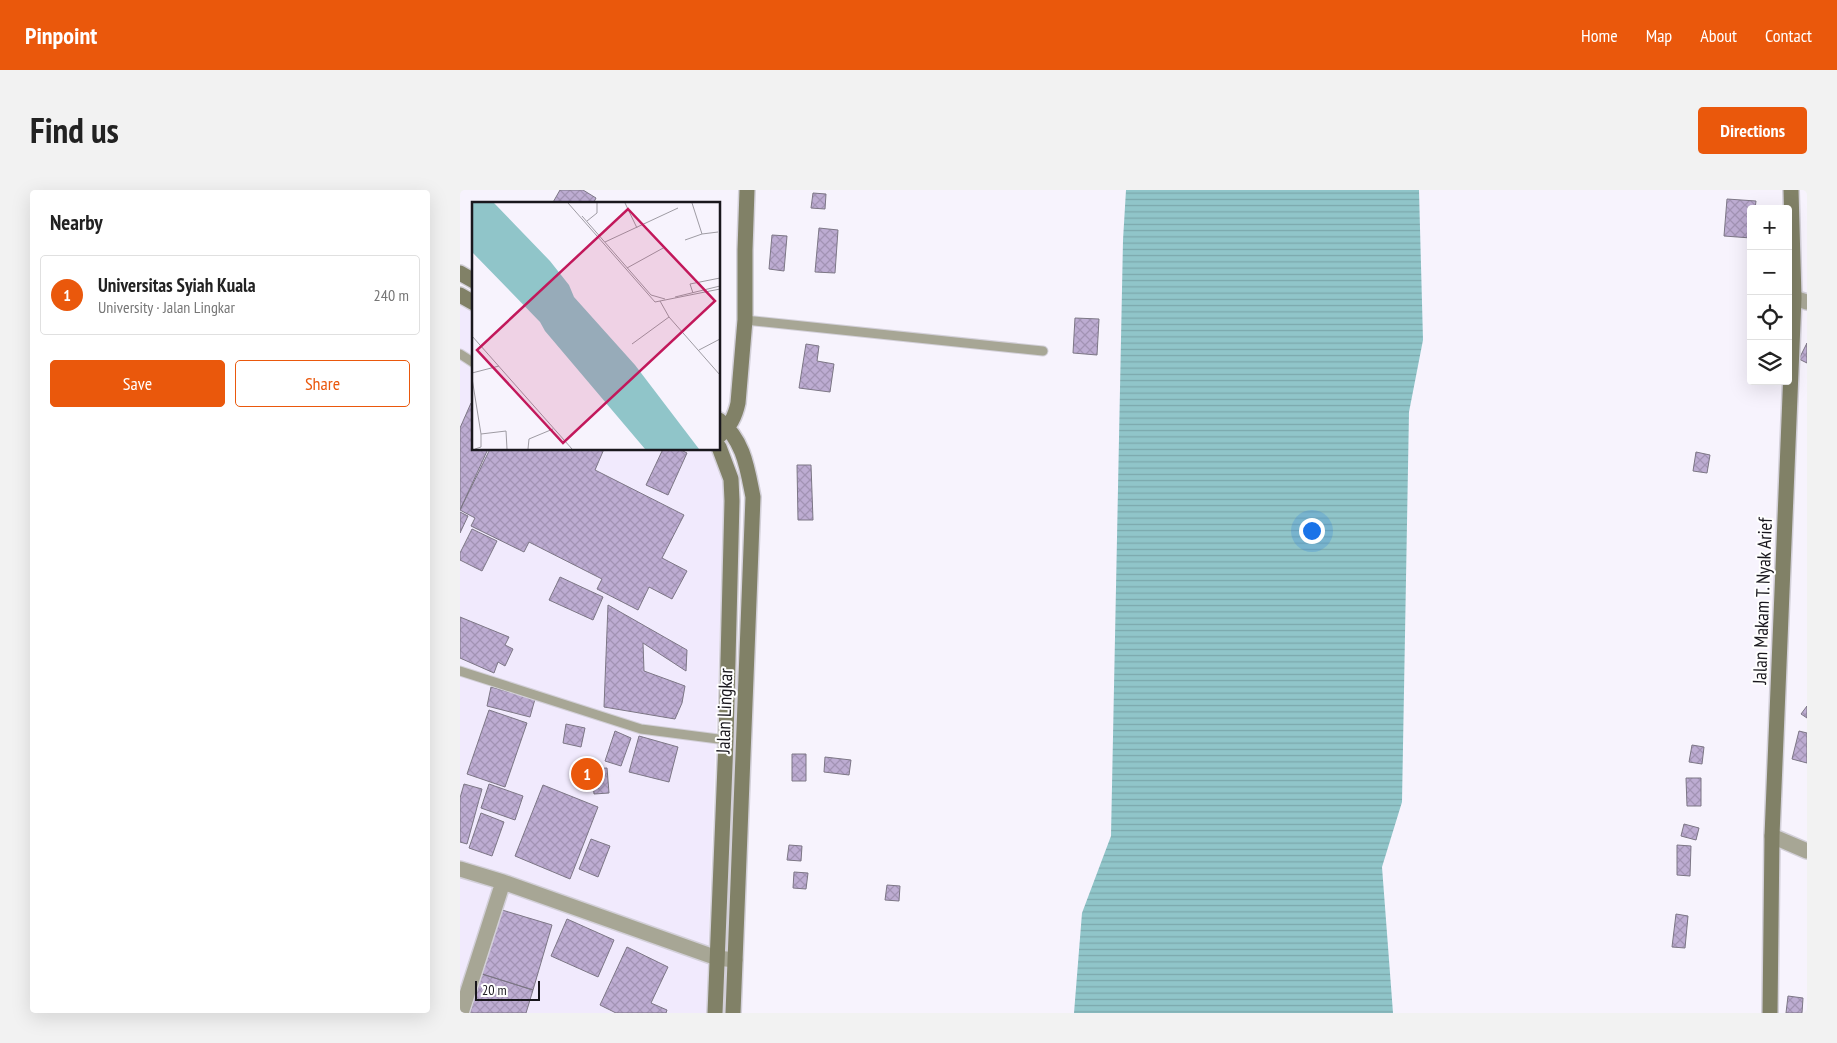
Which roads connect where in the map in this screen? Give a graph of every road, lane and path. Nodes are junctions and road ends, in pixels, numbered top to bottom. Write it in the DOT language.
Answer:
graph roads {
  1 [pos="747,190"];
  2 [pos="1791,190"];
  3 [pos="460,273"];
  4 [pos="472,280"];
  5 [pos="460,295"];
  6 [pos="1800,300"];
  7 [pos="472,302"];
  8 [pos="746,320"];
  9 [pos="1043,351"];
  10 [pos="460,354"];
  11 [pos="472,362"];
  12 [pos="722,428"];
  13 [pos="720,450"];
  14 [pos="460,672"];
  15 [pos="726,740"];
  16 [pos="1772,836"];
  17 [pos="1807,851"];
  18 [pos="460,869"];
  19 [pos="503,882"];
  20 [pos="717,958"];
  21 [pos="735,960"];
  22 [pos="461,1013"];
  23 [pos="715,1013"];
  24 [pos="733,1013"];
  25 [pos="1770,1013"];
  1 -- 8 [label="street"];
  2 -- 6 [label="street, Jalan Makam T. Nyak Arief"];
  3 -- 4 [label="street"];
  5 -- 7 [label="street"];
  6 -- 16 [label="street, Jalan Makam T. Nyak Arief"];
  8 -- 9 [label="lane"];
  8 -- 12 [label="street"];
  10 -- 11 [label="lane"];
  12 -- 21 [label="street, Jalan Lingkar"];
  13 -- 15 [label="street"];
  14 -- 15 [label="lane"];
  15 -- 20 [label="street"];
  16 -- 17 [label="street"];
  16 -- 25 [label="street, Jalan Makam T. Nyak Arief"];
  18 -- 19 [label="street"];
  19 -- 20 [label="street"];
  19 -- 22 [label="street"];
  20 -- 21 [label="street"];
  20 -- 23 [label="street"];
  21 -- 24 [label="street, Jalan Lingkar"];
}
